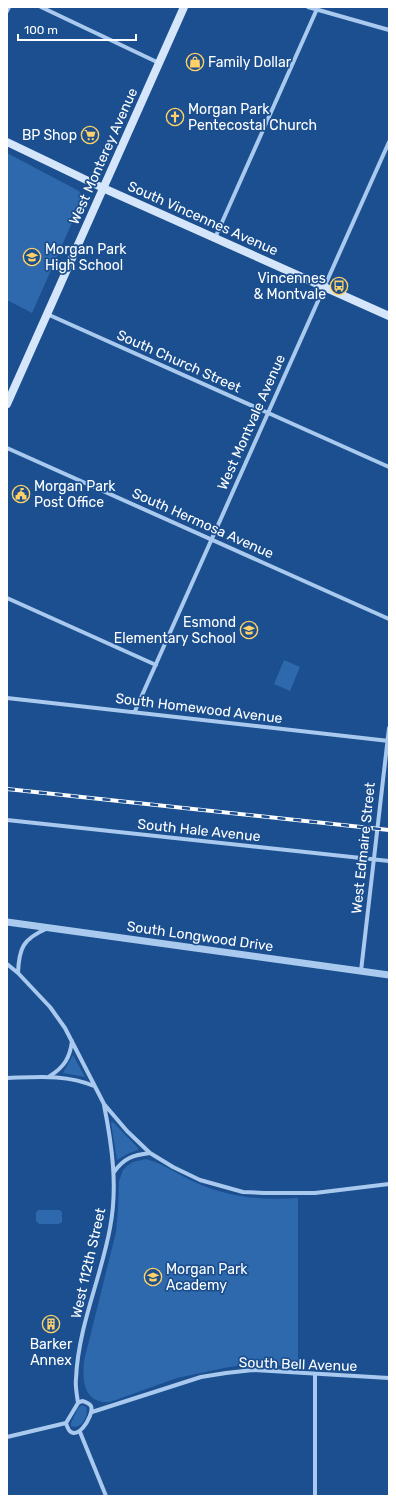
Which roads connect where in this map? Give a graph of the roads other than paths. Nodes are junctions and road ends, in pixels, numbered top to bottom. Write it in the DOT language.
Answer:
graph roads {
  1 [pos="9,7"];
  2 [pos="41,7"];
  3 [pos="184,7"];
  4 [pos="308,7"];
  5 [pos="317,10"];
  6 [pos="7,11"];
  7 [pos="389,30"];
  8 [pos="159,63"];
  9 [pos="7,142"];
  10 [pos="389,142"];
  11 [pos="103,188"];
  12 [pos="215,238"];
  13 [pos="324,287"];
  14 [pos="47,314"];
  15 [pos="389,316"];
  16 [pos="7,404"];
  17 [pos="267,413"];
  18 [pos="7,448"];
  19 [pos="389,467"];
  20 [pos="211,539"];
  21 [pos="7,598"];
  22 [pos="389,619"];
  23 [pos="156,665"];
  24 [pos="7,698"];
  25 [pos="135,711"];
  26 [pos="389,728"];
  27 [pos="388,741"];
  28 [pos="7,820"];
  29 [pos="373,860"];
  30 [pos="389,861"];
  31 [pos="7,922"];
  32 [pos="48,928"];
  33 [pos="7,964"];
  34 [pos="360,971"];
  35 [pos="18,973"];
  36 [pos="389,975"];
  37 [pos="73,1040"];
  38 [pos="50,1076"];
  39 [pos="7,1078"];
  40 [pos="94,1086"];
  41 [pos="104,1104"];
  42 [pos="150,1153"];
  43 [pos="114,1173"];
  44 [pos="389,1184"];
  45 [pos="315,1374"];
  46 [pos="389,1378"];
  47 [pos="78,1403"];
  48 [pos="92,1412"];
  49 [pos="66,1424"];
  50 [pos="80,1432"];
  51 [pos="7,1437"];
  52 [pos="106,1496"];
  53 [pos="315,1496"];
  1 -- 6 [label="street"];
  2 -- 8 [label="street"];
  3 -- 8 [label="main road, West Monterey Avenue"];
  4 -- 5 [label="street"];
  5 -- 7 [label="street"];
  5 -- 12 [label="street"];
  8 -- 11 [label="main road, West Monterey Avenue"];
  9 -- 11 [label="main road, South Vincennes Avenue"];
  10 -- 13 [label="street, West Montvale Avenue"];
  11 -- 12 [label="main road, South Vincennes Avenue"];
  11 -- 14 [label="main road, West Monterey Avenue"];
  12 -- 13 [label="main road, South Vincennes Avenue"];
  13 -- 15 [label="main road, South Vincennes Avenue"];
  13 -- 17 [label="street, West Montvale Avenue"];
  14 -- 16 [label="main road, West Monterey Avenue"];
  14 -- 17 [label="street, South Church Street"];
  17 -- 19 [label="street, South Church Street"];
  17 -- 20 [label="street, West Montvale Avenue"];
  18 -- 20 [label="street, South Hermosa Avenue"];
  20 -- 22 [label="street, South Hermosa Avenue"];
  20 -- 23 [label="street, West Montvale Avenue"];
  21 -- 23 [label="street"];
  23 -- 25 [label="street, West Montvale Avenue"];
  24 -- 25 [label="street, South Homewood Avenue"];
  25 -- 27 [label="street, South Homewood Avenue"];
  26 -- 27 [label="street, West Edmaire Street"];
  27 -- 29 [label="street, West Edmaire Street"];
  28 -- 29 [label="street, South Hale Avenue"];
  29 -- 30 [label="street, South Hale Avenue"];
  29 -- 34 [label="street, West Edmaire Street"];
  31 -- 32 [label="street, South Longwood Drive"];
  32 -- 34 [label="street, South Longwood Drive"];
  32 -- 35 [label="street"];
  33 -- 35 [label="street"];
  34 -- 36 [label="street, South Longwood Drive"];
  35 -- 37 [label="street"];
  37 -- 38 [label="street"];
  37 -- 40 [label="street"];
  38 -- 39 [label="street"];
  38 -- 40 [label="street"];
  40 -- 41 [label="street"];
  41 -- 42 [label="street"];
  41 -- 43 [label="street, West 112th Street"];
  42 -- 43 [label="street"];
  42 -- 44 [label="street"];
  43 -- 47 [label="street, West 112th Street"];
  45 -- 46 [label="street, South Bell Avenue"];
  45 -- 48 [label="street, South Bell Avenue"];
  45 -- 53 [label="street"];
  47 -- 48 [label="street"];
  47 -- 49 [label="street"];
  48 -- 50 [label="street"];
  49 -- 50 [label="street"];
  49 -- 51 [label="street"];
  50 -- 52 [label="street"];
}
